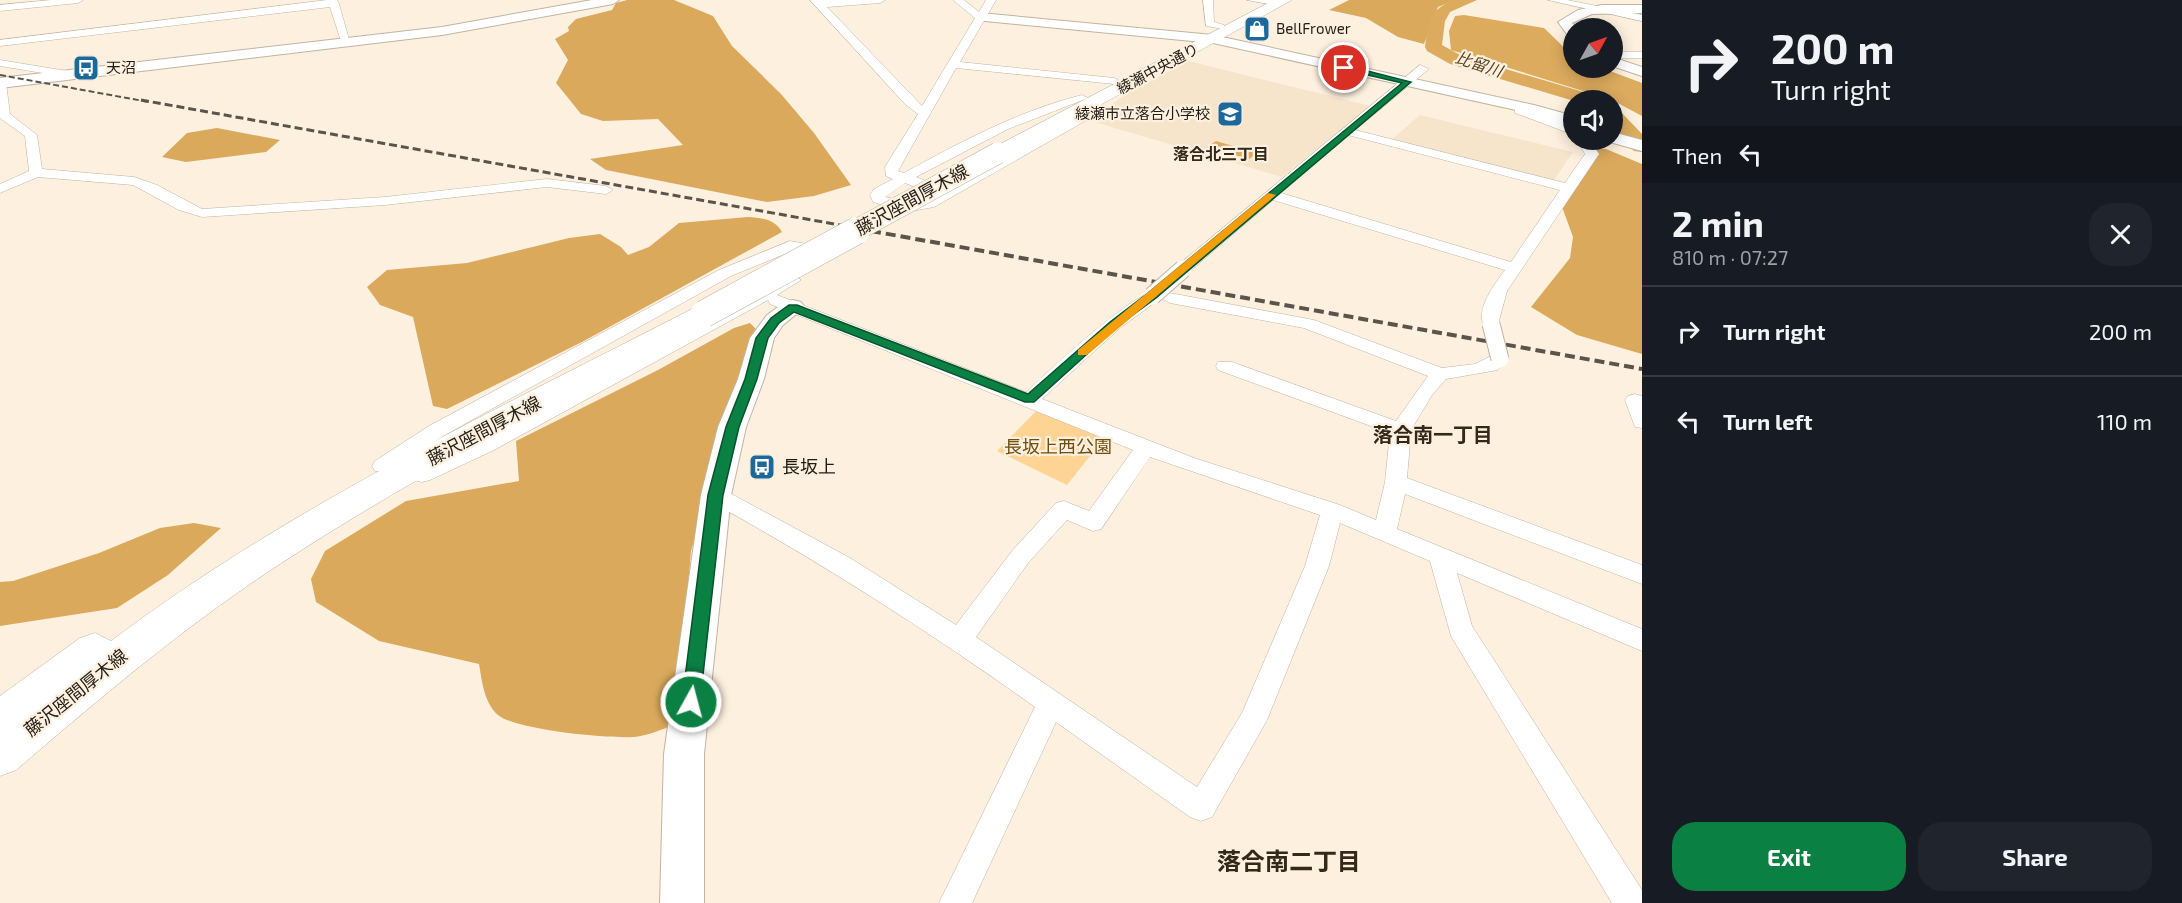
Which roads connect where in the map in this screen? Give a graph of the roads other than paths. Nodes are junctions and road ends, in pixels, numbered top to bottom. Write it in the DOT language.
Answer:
graph roads {
  1 [pos="78,0"];
  2 [pos="613,0"];
  3 [pos="880,0"];
  4 [pos="958,0"];
  5 [pos="991,0"];
  6 [pos="1208,0"];
  7 [pos="1252,0"];
  8 [pos="1275,0"];
  9 [pos="1553,0"];
  10 [pos="333,2"];
  11 [pos="818,3"];
  12 [pos="0,8"];
  13 [pos="1642,9"];
  14 [pos="1594,10"];
  15 [pos="980,17"];
  16 [pos="1572,18"];
  17 [pos="1642,18"];
  18 [pos="1212,34"];
  19 [pos="346,41"];
  20 [pos="0,43"];
  21 [pos="1623,55"];
  22 [pos="1642,55"];
  23 [pos="0,63"];
  24 [pos="952,64"];
  25 [pos="1623,65"];
  26 [pos="1420,68"];
  27 [pos="1642,72"];
  28 [pos="67,74"];
  29 [pos="1114,81"];
  30 [pos="1408,82"];
  31 [pos="0,83"];
  32 [pos="1478,97"];
  33 [pos="1090,99"];
  34 [pos="923,112"];
  35 [pos="1563,116"];
  36 [pos="1563,126"];
  37 [pos="1346,131"];
  38 [pos="992,144"];
  39 [pos="1589,150"];
  40 [pos="36,173"];
  41 [pos="902,179"];
  42 [pos="1568,188"];
  43 [pos="0,189"];
  44 [pos="606,190"];
  45 [pos="947,194"];
  46 [pos="1272,195"];
  47 [pos="717,268"];
  48 [pos="1515,268"];
  49 [pos="767,295"];
  50 [pos="1161,297"];
  51 [pos="793,308"];
  52 [pos="697,310"];
  53 [pos="1225,366"];
  54 [pos="1440,374"];
  55 [pos="1030,399"];
  56 [pos="1642,402"];
  57 [pos="1642,422"];
  58 [pos="1401,430"];
  59 [pos="1146,447"];
  60 [pos="383,466"];
  61 [pos="1396,482"];
  62 [pos="716,495"];
  63 [pos="1332,512"];
  64 [pos="333,514"];
  65 [pos="1385,532"];
  66 [pos="1440,556"];
  67 [pos="1642,575"];
  68 [pos="1642,640"];
  69 [pos="958,642"];
  70 [pos="1051,703"];
  71 [pos="0,721"];
  72 [pos="0,755"];
  73 [pos="682,903"];
  74 [pos="955,903"];
  75 [pos="1631,903"];
  1 -- 12 [label="street"];
  2 -- 19 [label="street"];
  3 -- 11 [label="street"];
  4 -- 15 [label="street"];
  5 -- 15 [label="street"];
  6 -- 18 [label="street"];
  7 -- 8 [label="street"];
  8 -- 18 [label="main road, 綾瀬中央通り"];
  9 -- 14 [label="street"];
  10 -- 19 [label="street"];
  10 -- 20 [label="street"];
  11 -- 34 [label="street"];
  13 -- 14 [label="street"];
  14 -- 16 [label="street"];
  14 -- 17 [label="street"];
  15 -- 18 [label="street"];
  15 -- 24 [label="street"];
  18 -- 29 [label="main road, 綾瀬中央通り"];
  18 -- 30 [label="street"];
  18 -- 33 [label="main road, 綾瀬中央通り"];
  19 -- 28 [label="street"];
  21 -- 22 [label="street"];
  23 -- 28 [label="street"];
  24 -- 29 [label="street"];
  24 -- 34 [label="street"];
  25 -- 27 [label="street"];
  26 -- 30 [label="street"];
  28 -- 31 [label="street"];
  29 -- 33 [label="main road, 綾瀬中央通り"];
  30 -- 32 [label="street"];
  30 -- 37 [label="street"];
  31 -- 40 [label="street"];
  32 -- 35 [label="street"];
  32 -- 36 [label="street"];
  33 -- 38 [label="main road, 綾瀬中央通り"];
  33 -- 45 [label="street"];
  34 -- 41 [label="street"];
  37 -- 42 [label="street"];
  37 -- 46 [label="street"];
  38 -- 41 [label="street"];
  38 -- 52 [label="main road, 藤沢座間厚木線, bridge"];
  39 -- 42 [label="street"];
  40 -- 43 [label="street"];
  40 -- 44 [label="street"];
  41 -- 45 [label="street"];
  41 -- 45 [label="street"];
  42 -- 48 [label="street"];
  46 -- 48 [label="street"];
  46 -- 50 [label="street, bridge"];
  47 -- 49 [label="street"];
  47 -- 49 [label="street"];
  47 -- 60 [label="street"];
  48 -- 54 [label="street, bridge"];
  49 -- 51 [label="street"];
  49 -- 64 [label="street"];
  50 -- 54 [label="street"];
  50 -- 55 [label="street"];
  51 -- 55 [label="street"];
  51 -- 62 [label="street"];
  52 -- 60 [label="main road, 藤沢座間厚木線"];
  52 -- 64 [label="main road, 藤沢座間厚木線"];
  53 -- 58 [label="street"];
  54 -- 58 [label="street"];
  55 -- 59 [label="street"];
  56 -- 57 [label="street"];
  58 -- 61 [label="street"];
  59 -- 63 [label="street"];
  59 -- 69 [label="street"];
  60 -- 71 [label="main road, 藤沢座間厚木線"];
  61 -- 65 [label="street"];
  61 -- 67 [label="street"];
  62 -- 69 [label="street"];
  62 -- 73 [label="street"];
  63 -- 65 [label="street"];
  63 -- 70 [label="street"];
  64 -- 72 [label="main road, 藤沢座間厚木線"];
  65 -- 66 [label="street"];
  66 -- 68 [label="street"];
  66 -- 75 [label="street"];
  69 -- 70 [label="street"];
  70 -- 74 [label="street"];
}
